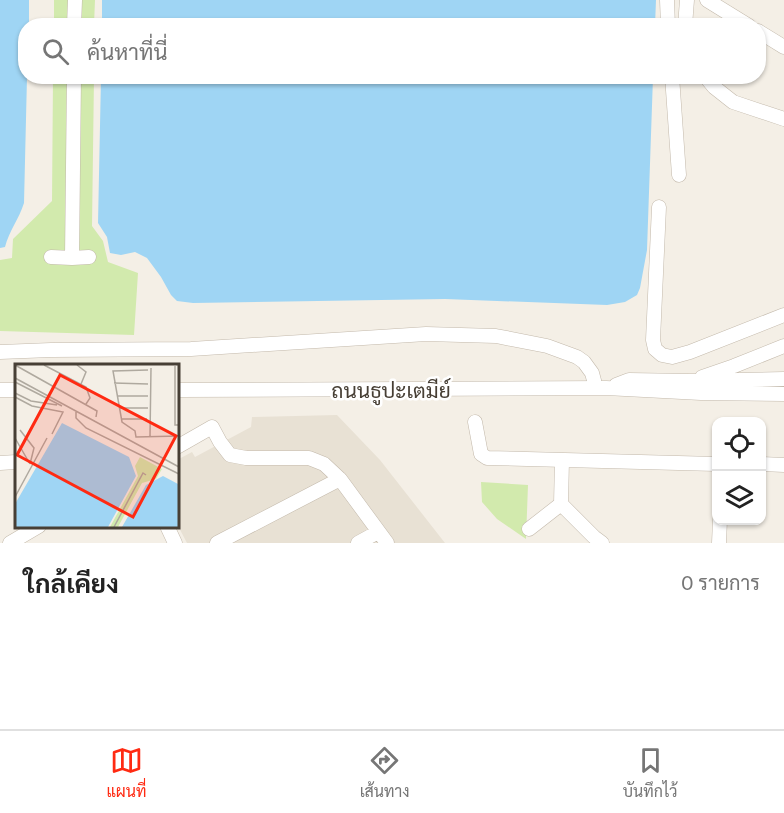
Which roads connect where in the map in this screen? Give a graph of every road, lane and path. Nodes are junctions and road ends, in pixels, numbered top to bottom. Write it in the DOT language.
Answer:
graph roads {
  1 [pos="75,0"];
  2 [pos="667,0"];
  3 [pos="687,0"];
  4 [pos="707,0"];
  5 [pos="74,18"];
  6 [pos="668,18"];
  7 [pos="686,18"];
  8 [pos="736,18"];
  9 [pos="766,35"];
  10 [pos="784,47"];
  11 [pos="74,84"];
  12 [pos="673,84"];
  13 [pos="712,84"];
  14 [pos="784,119"];
  15 [pos="679,175"];
  16 [pos="658,207"];
  17 [pos="51,257"];
  18 [pos="89,257"];
  19 [pos="72,258"];
  20 [pos="784,315"];
  21 [pos="784,346"];
  22 [pos="0,352"];
  23 [pos="672,357"];
  24 [pos="784,379"];
  25 [pos="673,381"];
  26 [pos="688,381"];
  27 [pos="601,388"];
  28 [pos="178,390"];
  29 [pos="784,394"];
  30 [pos="475,422"];
  31 [pos="178,446"];
  32 [pos="562,460"];
  33 [pos="15,462"];
  34 [pos="0,464"];
  35 [pos="712,464"];
  36 [pos="766,464"];
  37 [pos="784,465"];
  38 [pos="340,479"];
  39 [pos="561,504"];
  40 [pos="720,525"];
  41 [pos="36,528"];
  42 [pos="167,528"];
  43 [pos="529,530"];
  44 [pos="383,538"];
  45 [pos="10,543"];
  46 [pos="175,543"];
  47 [pos="217,543"];
  48 [pos="357,543"];
  49 [pos="602,543"];
  50 [pos="719,543"];
  1 -- 5 [label="street"];
  2 -- 6 [label="street"];
  3 -- 7 [label="street"];
  4 -- 8 [label="street"];
  9 -- 10 [label="street"];
  11 -- 19 [label="street"];
  12 -- 15 [label="street"];
  13 -- 14 [label="street"];
  16 -- 23 [label="street"];
  17 -- 19 [label="street"];
  18 -- 19 [label="street"];
  20 -- 23 [label="street"];
  21 -- 26 [label="street"];
  22 -- 27 [label="street"];
  23 -- 25 [label="street"];
  24 -- 26 [label="street, ถนนธูปะเตมีย์"];
  25 -- 26 [label="street, ถนนธูปะเตมีย์"];
  25 -- 27 [label="street, ถนนธูปะเตมีย์"];
  27 -- 28 [label="street, ถนนธูปะเตมีย์"];
  27 -- 29 [label="street, ถนนธูปะเตมีย์"];
  30 -- 32 [label="street"];
  31 -- 38 [label="street"];
  32 -- 35 [label="street"];
  32 -- 39 [label="street"];
  33 -- 34 [label="street"];
  36 -- 37 [label="street"];
  38 -- 44 [label="street"];
  38 -- 47 [label="street"];
  39 -- 43 [label="street"];
  39 -- 49 [label="street"];
  40 -- 50 [label="street"];
  41 -- 45 [label="street"];
  42 -- 46 [label="street"];
  44 -- 48 [label="street"];
}
